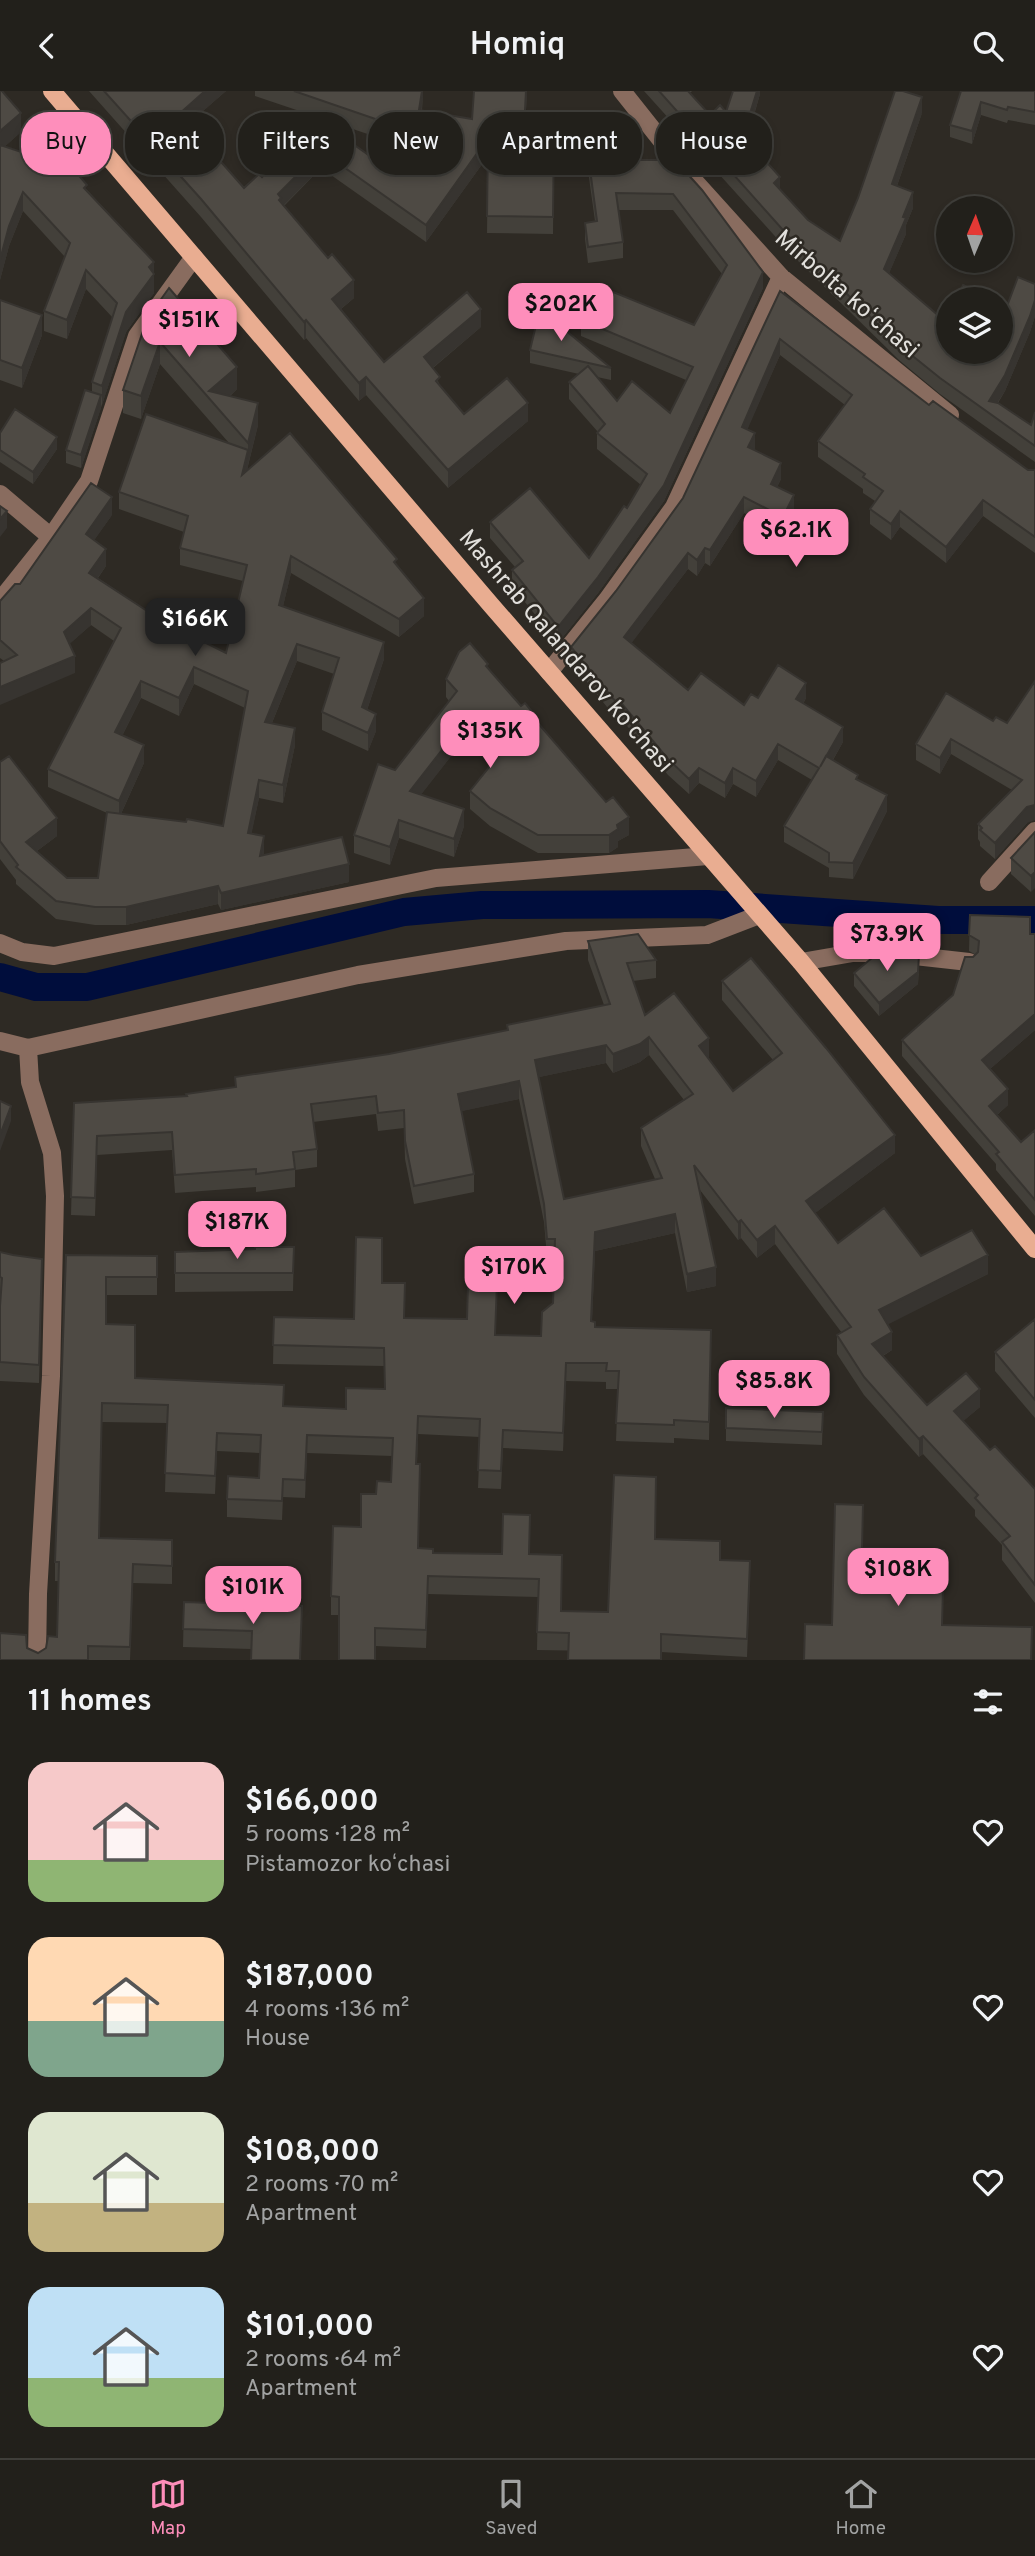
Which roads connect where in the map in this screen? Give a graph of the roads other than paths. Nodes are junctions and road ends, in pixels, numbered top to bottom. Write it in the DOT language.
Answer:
graph roads {
  1 [pos="52,91"];
  2 [pos="622,91"];
  3 [pos="194,257"];
  4 [pos="781,277"];
  5 [pos="967,427"];
  6 [pos="0,493"];
  7 [pos="51,537"];
  8 [pos="0,601"];
  9 [pos="550,672"];
  10 [pos="1035,831"];
  11 [pos="709,857"];
  12 [pos="989,882"];
  13 [pos="759,915"];
  14 [pos="0,943"];
  15 [pos="801,962"];
  16 [pos="969,962"];
  17 [pos="0,1041"];
  18 [pos="28,1048"];
  19 [pos="1035,1249"];
  20 [pos="37,1660"];
  1 -- 3 [label="main road, Mashrab Qalandarov ko'chasi"];
  2 -- 4 [label="street, Mirbolta koʻchasi"];
  3 -- 7 [label="street"];
  3 -- 9 [label="main road, Mashrab Qalandarov ko'chasi"];
  4 -- 5 [label="street, Mirbolta koʻchasi"];
  4 -- 9 [label="street"];
  6 -- 7 [label="street"];
  7 -- 8 [label="street"];
  9 -- 11 [label="main road, Mashrab Qalandarov ko'chasi"];
  10 -- 12 [label="street"];
  11 -- 13 [label="main road, Mashrab Qalandarov ko'chasi"];
  11 -- 14 [label="street"];
  13 -- 15 [label="main road, Mashrab Qalandarov ko'chasi"];
  13 -- 18 [label="street"];
  15 -- 16 [label="street"];
  15 -- 19 [label="main road, Mashrab Qalandarov ko'chasi"];
  17 -- 18 [label="street"];
  18 -- 20 [label="street"];
}
